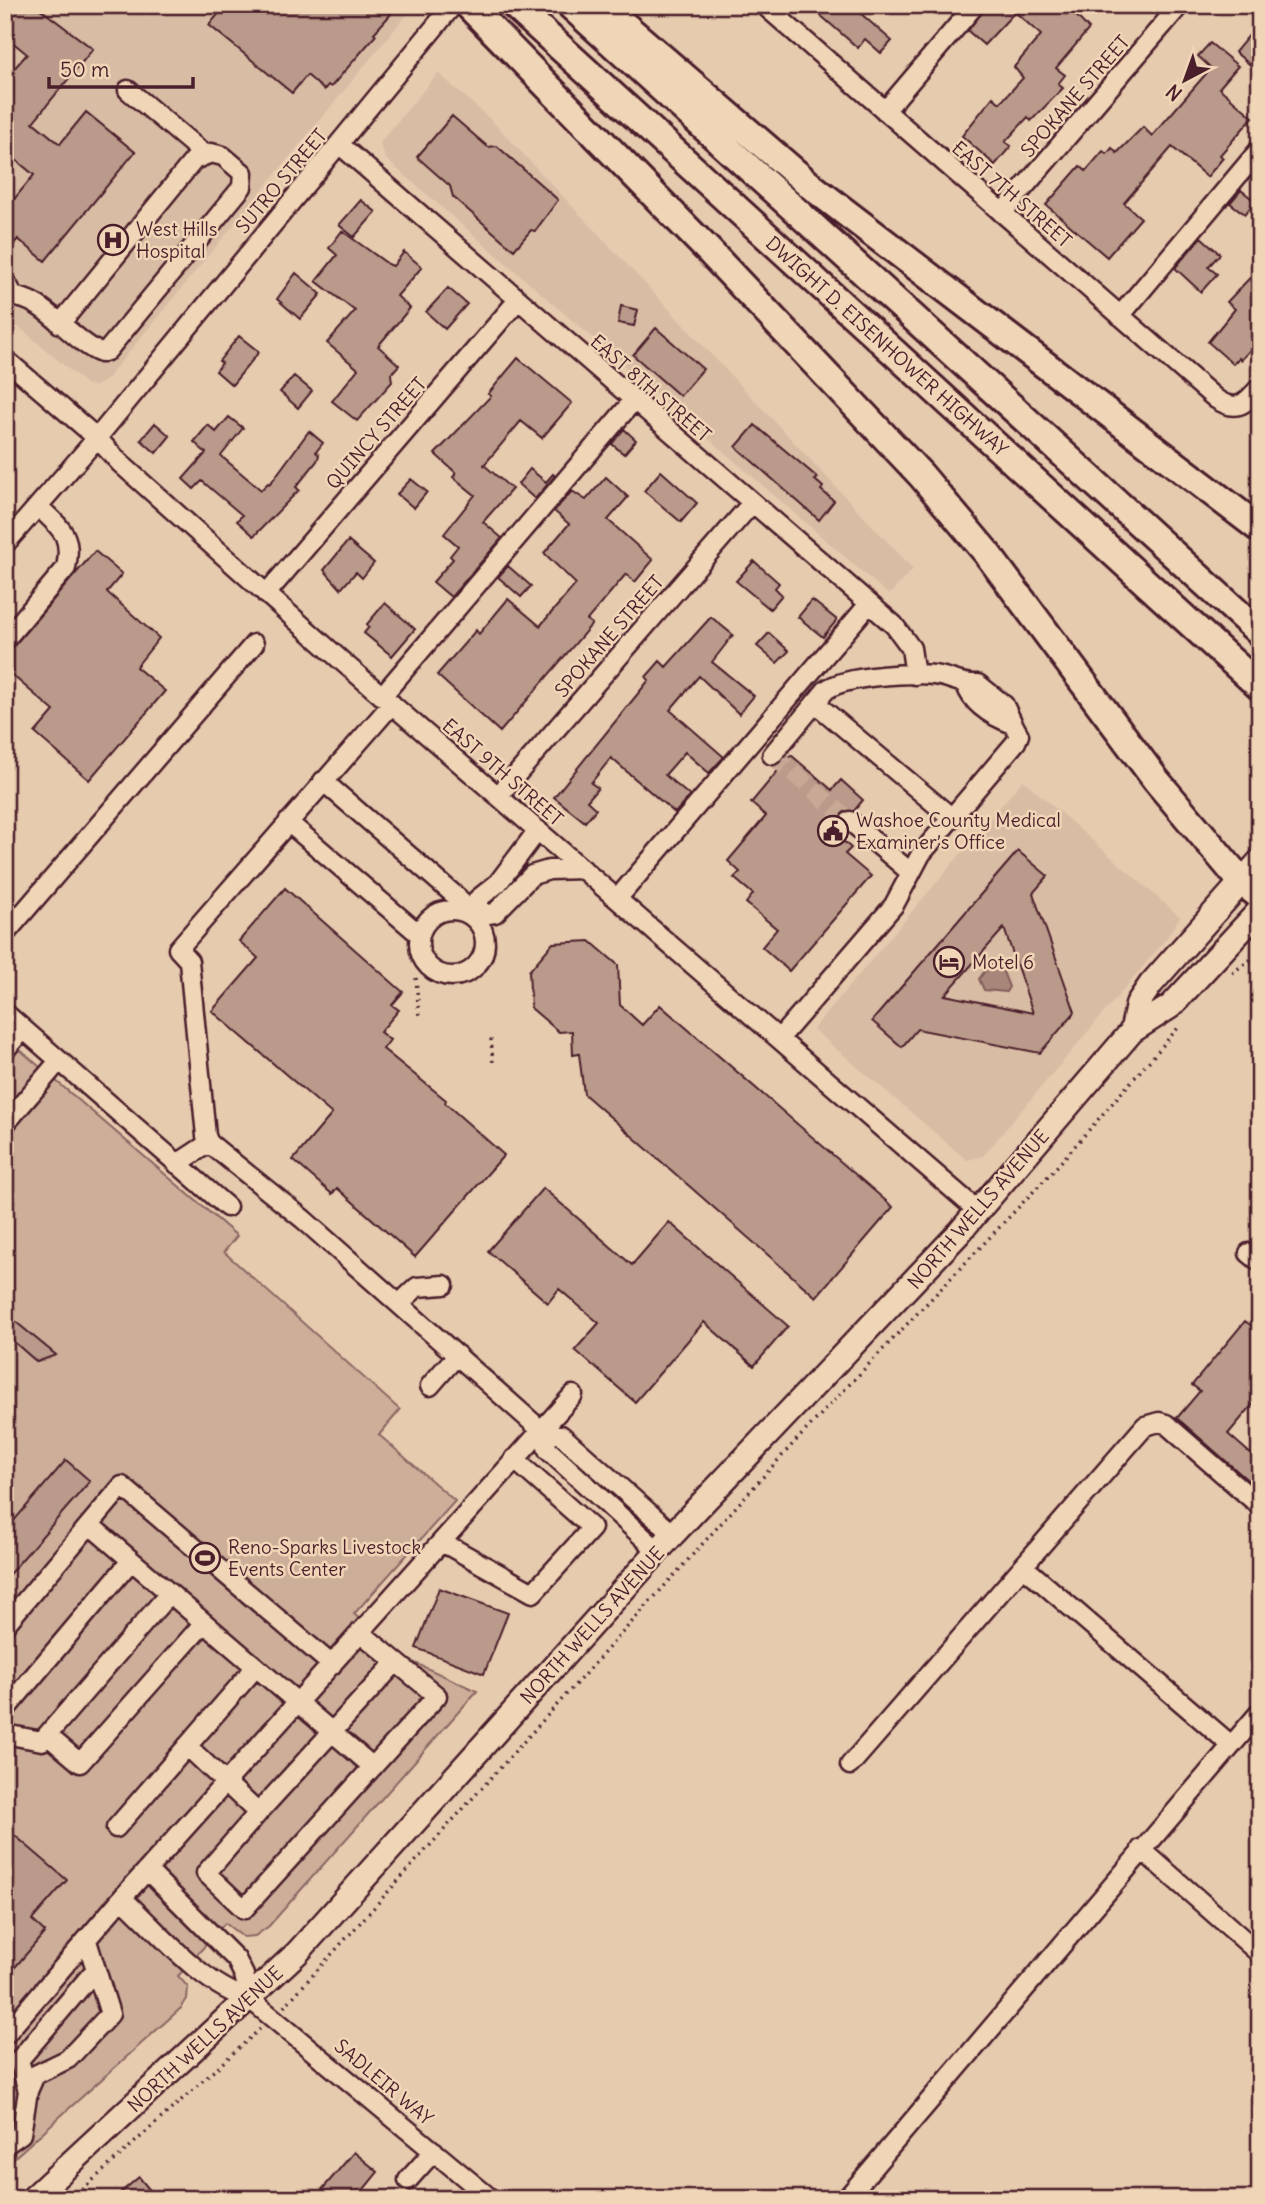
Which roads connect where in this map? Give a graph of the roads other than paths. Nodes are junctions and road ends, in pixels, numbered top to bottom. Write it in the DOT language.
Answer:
graph roads {
  1 [pos="453,5"];
  2 [pos="468,5"];
  3 [pos="570,5"];
  4 [pos="601,5"];
  5 [pos="975,5"];
  6 [pos="1180,5"];
  7 [pos="767,6"];
  8 [pos="524,14"];
  9 [pos="128,90"];
  10 [pos="885,111"];
  11 [pos="340,144"];
  12 [pos="1260,149"];
  13 [pos="204,154"];
  14 [pos="1002,213"];
  15 [pos="6,292"];
  16 [pos="518,300"];
  17 [pos="1120,316"];
  18 [pos="60,324"];
  19 [pos="5,359"];
  20 [pos="1260,387"];
  21 [pos="634,400"];
  22 [pos="97,438"];
  23 [pos="752,503"];
  24 [pos="38,506"];
  25 [pos="1260,529"];
  26 [pos="5,544"];
  27 [pos="266,594"];
  28 [pos="869,604"];
  29 [pos="1260,633"];
  30 [pos="5,640"];
  31 [pos="254,644"];
  32 [pos="915,675"];
  33 [pos="1260,687"];
  34 [pos="387,700"];
  35 [pos="815,703"];
  36 [pos="772,755"];
  37 [pos="323,781"];
  38 [pos="498,796"];
  39 [pos="952,818"];
  40 [pos="850,821"];
  41 [pos="288,822"];
  42 [pos="538,830"];
  43 [pos="1260,861"];
  44 [pos="583,869"];
  45 [pos="910,872"];
  46 [pos="1251,889"];
  47 [pos="618,899"];
  48 [pos="1260,910"];
  49 [pos="476,916"];
  50 [pos="5,934"];
  51 [pos="420,935"];
  52 [pos="5,1013"];
  53 [pos="23,1029"];
  54 [pos="1132,1031"];
  55 [pos="779,1039"];
  56 [pos="5,1050"];
  57 [pos="60,1060"];
  58 [pos="5,1124"];
  59 [pos="209,1143"];
  60 [pos="177,1164"];
  61 [pos="227,1207"];
  62 [pos="978,1211"];
  63 [pos="444,1284"];
  64 [pos="399,1304"];
  65 [pos="457,1355"];
  66 [pos="430,1386"];
  67 [pos="573,1395"];
  68 [pos="542,1431"];
  69 [pos="514,1459"];
  70 [pos="1260,1506"];
  71 [pos="90,1525"];
  72 [pos="442,1542"];
  73 [pos="666,1542"];
  74 [pos="130,1562"];
  75 [pos="1024,1567"];
  76 [pos="168,1595"];
  77 [pos="203,1624"];
  78 [pos="5,1625"];
  79 [pos="360,1632"];
  80 [pos="396,1662"];
  81 [pos="332,1665"];
  82 [pos="254,1668"];
  83 [pos="298,1704"];
  84 [pos="5,1710"];
  85 [pos="1260,1712"];
  86 [pos="332,1732"];
  87 [pos="5,1734"];
  88 [pos="47,1735"];
  89 [pos="1231,1745"];
  90 [pos="187,1746"];
  91 [pos="850,1765"];
  92 [pos="373,1767"];
  93 [pos="226,1783"];
  94 [pos="258,1813"];
  95 [pos="116,1828"];
  96 [pos="1141,1849"];
  97 [pos="147,1870"];
  98 [pos="122,1898"];
  99 [pos="87,1941"];
  100 [pos="1260,1954"];
  101 [pos="96,1969"];
  102 [pos="250,1999"];
  103 [pos="5,2035"];
  104 [pos="28,2091"];
  105 [pos="5,2145"];
  106 [pos="434,2151"];
  107 [pos="408,2180"];
  108 [pos="32,2199"];
  109 [pos="491,2199"];
  110 [pos="846,2199"];
  1 -- 11 [label="street, SUTRO STREET"];
  2 -- 46 [label="highway"];
  3 -- 29 [label="highway, DWIGHT D. EISENHOWER HIGHWAY"];
  4 -- 25 [label="highway"];
  5 -- 10 [label="street"];
  6 -- 14 [label="street, SPOKANE STREET"];
  7 -- 10 [label="street, EAST 7TH STREET"];
  8 -- 33 [label="highway, DWIGHT D. EISENHOWER HIGHWAY"];
  9 -- 13 [label="street"];
  10 -- 14 [label="street, EAST 7TH STREET"];
  11 -- 16 [label="street, EAST 8TH STREET"];
  11 -- 22 [label="street, SUTRO STREET"];
  12 -- 17 [label="street"];
  13 -- 18 [label="street"];
  13 -- 18 [label="street"];
  14 -- 17 [label="street, EAST 7TH STREET"];
  15 -- 18 [label="street"];
  16 -- 21 [label="street, EAST 8TH STREET"];
  16 -- 27 [label="street, QUINCY STREET"];
  17 -- 20 [label="street, EAST 7TH STREET"];
  19 -- 22 [label="street, EAST 9TH STREET"];
  21 -- 23 [label="street, EAST 8TH STREET"];
  21 -- 34 [label="street"];
  22 -- 24 [label="street, SUTRO STREET"];
  22 -- 27 [label="street, EAST 9TH STREET"];
  23 -- 28 [label="street, EAST 8TH STREET"];
  23 -- 38 [label="street, SPOKANE STREET"];
  24 -- 26 [label="street, SUTRO STREET"];
  24 -- 30 [label="street"];
  27 -- 34 [label="street, EAST 9TH STREET"];
  28 -- 32 [label="street, EAST 8TH STREET"];
  28 -- 47 [label="street"];
  31 -- 50 [label="street"];
  32 -- 35 [label="street"];
  32 -- 39 [label="street"];
  34 -- 37 [label="street"];
  34 -- 38 [label="street, EAST 9TH STREET"];
  35 -- 36 [label="street"];
  35 -- 39 [label="street"];
  37 -- 41 [label="street"];
  37 -- 49 [label="street"];
  38 -- 42 [label="street, EAST 9TH STREET"];
  39 -- 45 [label="street"];
  40 -- 45 [label="street"];
  41 -- 51 [label="street"];
  41 -- 59 [label="street"];
  42 -- 44 [label="street, EAST 9TH STREET"];
  42 -- 49 [label="street"];
  43 -- 46 [label="main road, NORTH WELLS AVENUE"];
  44 -- 47 [label="street, EAST 9TH STREET"];
  44 -- 49 [label="street"];
  45 -- 55 [label="street"];
  46 -- 54 [label="main road, NORTH WELLS AVENUE"];
  47 -- 55 [label="street, EAST 9TH STREET"];
  48 -- 54 [label="main road, NORTH WELLS AVENUE"];
  49 -- 51 [label="street"];
  49 -- 51 [label="street"];
  52 -- 53 [label="street"];
  53 -- 56 [label="street"];
  53 -- 57 [label="street"];
  54 -- 62 [label="main road, NORTH WELLS AVENUE"];
  55 -- 62 [label="street, EAST 9TH STREET"];
  57 -- 58 [label="street"];
  57 -- 60 [label="street"];
  59 -- 60 [label="street"];
  59 -- 64 [label="street"];
  60 -- 61 [label="street"];
  62 -- 73 [label="main road, NORTH WELLS AVENUE"];
  63 -- 64 [label="street"];
  64 -- 65 [label="street"];
  65 -- 66 [label="street"];
  65 -- 68 [label="street"];
  67 -- 68 [label="street"];
  68 -- 69 [label="street"];
  68 -- 73 [label="street"];
  69 -- 72 [label="street"];
  69 -- 72 [label="street"];
  70 -- 75 [label="street"];
  71 -- 74 [label="street"];
  71 -- 78 [label="street"];
  71 -- 81 [label="street"];
  72 -- 79 [label="street"];
  73 -- 102 [label="main road, NORTH WELLS AVENUE"];
  74 -- 76 [label="street"];
  74 -- 84 [label="street"];
  75 -- 89 [label="street"];
  75 -- 91 [label="street"];
  76 -- 77 [label="street"];
  76 -- 88 [label="street"];
  77 -- 82 [label="street"];
  77 -- 88 [label="street"];
  79 -- 80 [label="street"];
  79 -- 81 [label="street"];
  80 -- 86 [label="street"];
  80 -- 92 [label="street"];
  81 -- 83 [label="street"];
  82 -- 83 [label="street"];
  82 -- 90 [label="street"];
  83 -- 86 [label="street"];
  83 -- 93 [label="street"];
  85 -- 89 [label="street"];
  86 -- 92 [label="street"];
  86 -- 94 [label="street"];
  87 -- 88 [label="street"];
  89 -- 96 [label="street"];
  90 -- 93 [label="street"];
  90 -- 95 [label="street"];
  92 -- 94 [label="street"];
  93 -- 94 [label="street"];
  93 -- 97 [label="street"];
  96 -- 100 [label="street"];
  96 -- 110 [label="street"];
  97 -- 98 [label="street"];
  97 -- 102 [label="street"];
  98 -- 99 [label="street"];
  98 -- 102 [label="street"];
  99 -- 101 [label="street"];
  99 -- 103 [label="street"];
  101 -- 104 [label="street"];
  101 -- 104 [label="street"];
  102 -- 106 [label="street, SADLEIR WAY"];
  102 -- 108 [label="main road, NORTH WELLS AVENUE"];
  104 -- 105 [label="street"];
  106 -- 107 [label="street"];
  106 -- 109 [label="street, SADLEIR WAY"];
}
